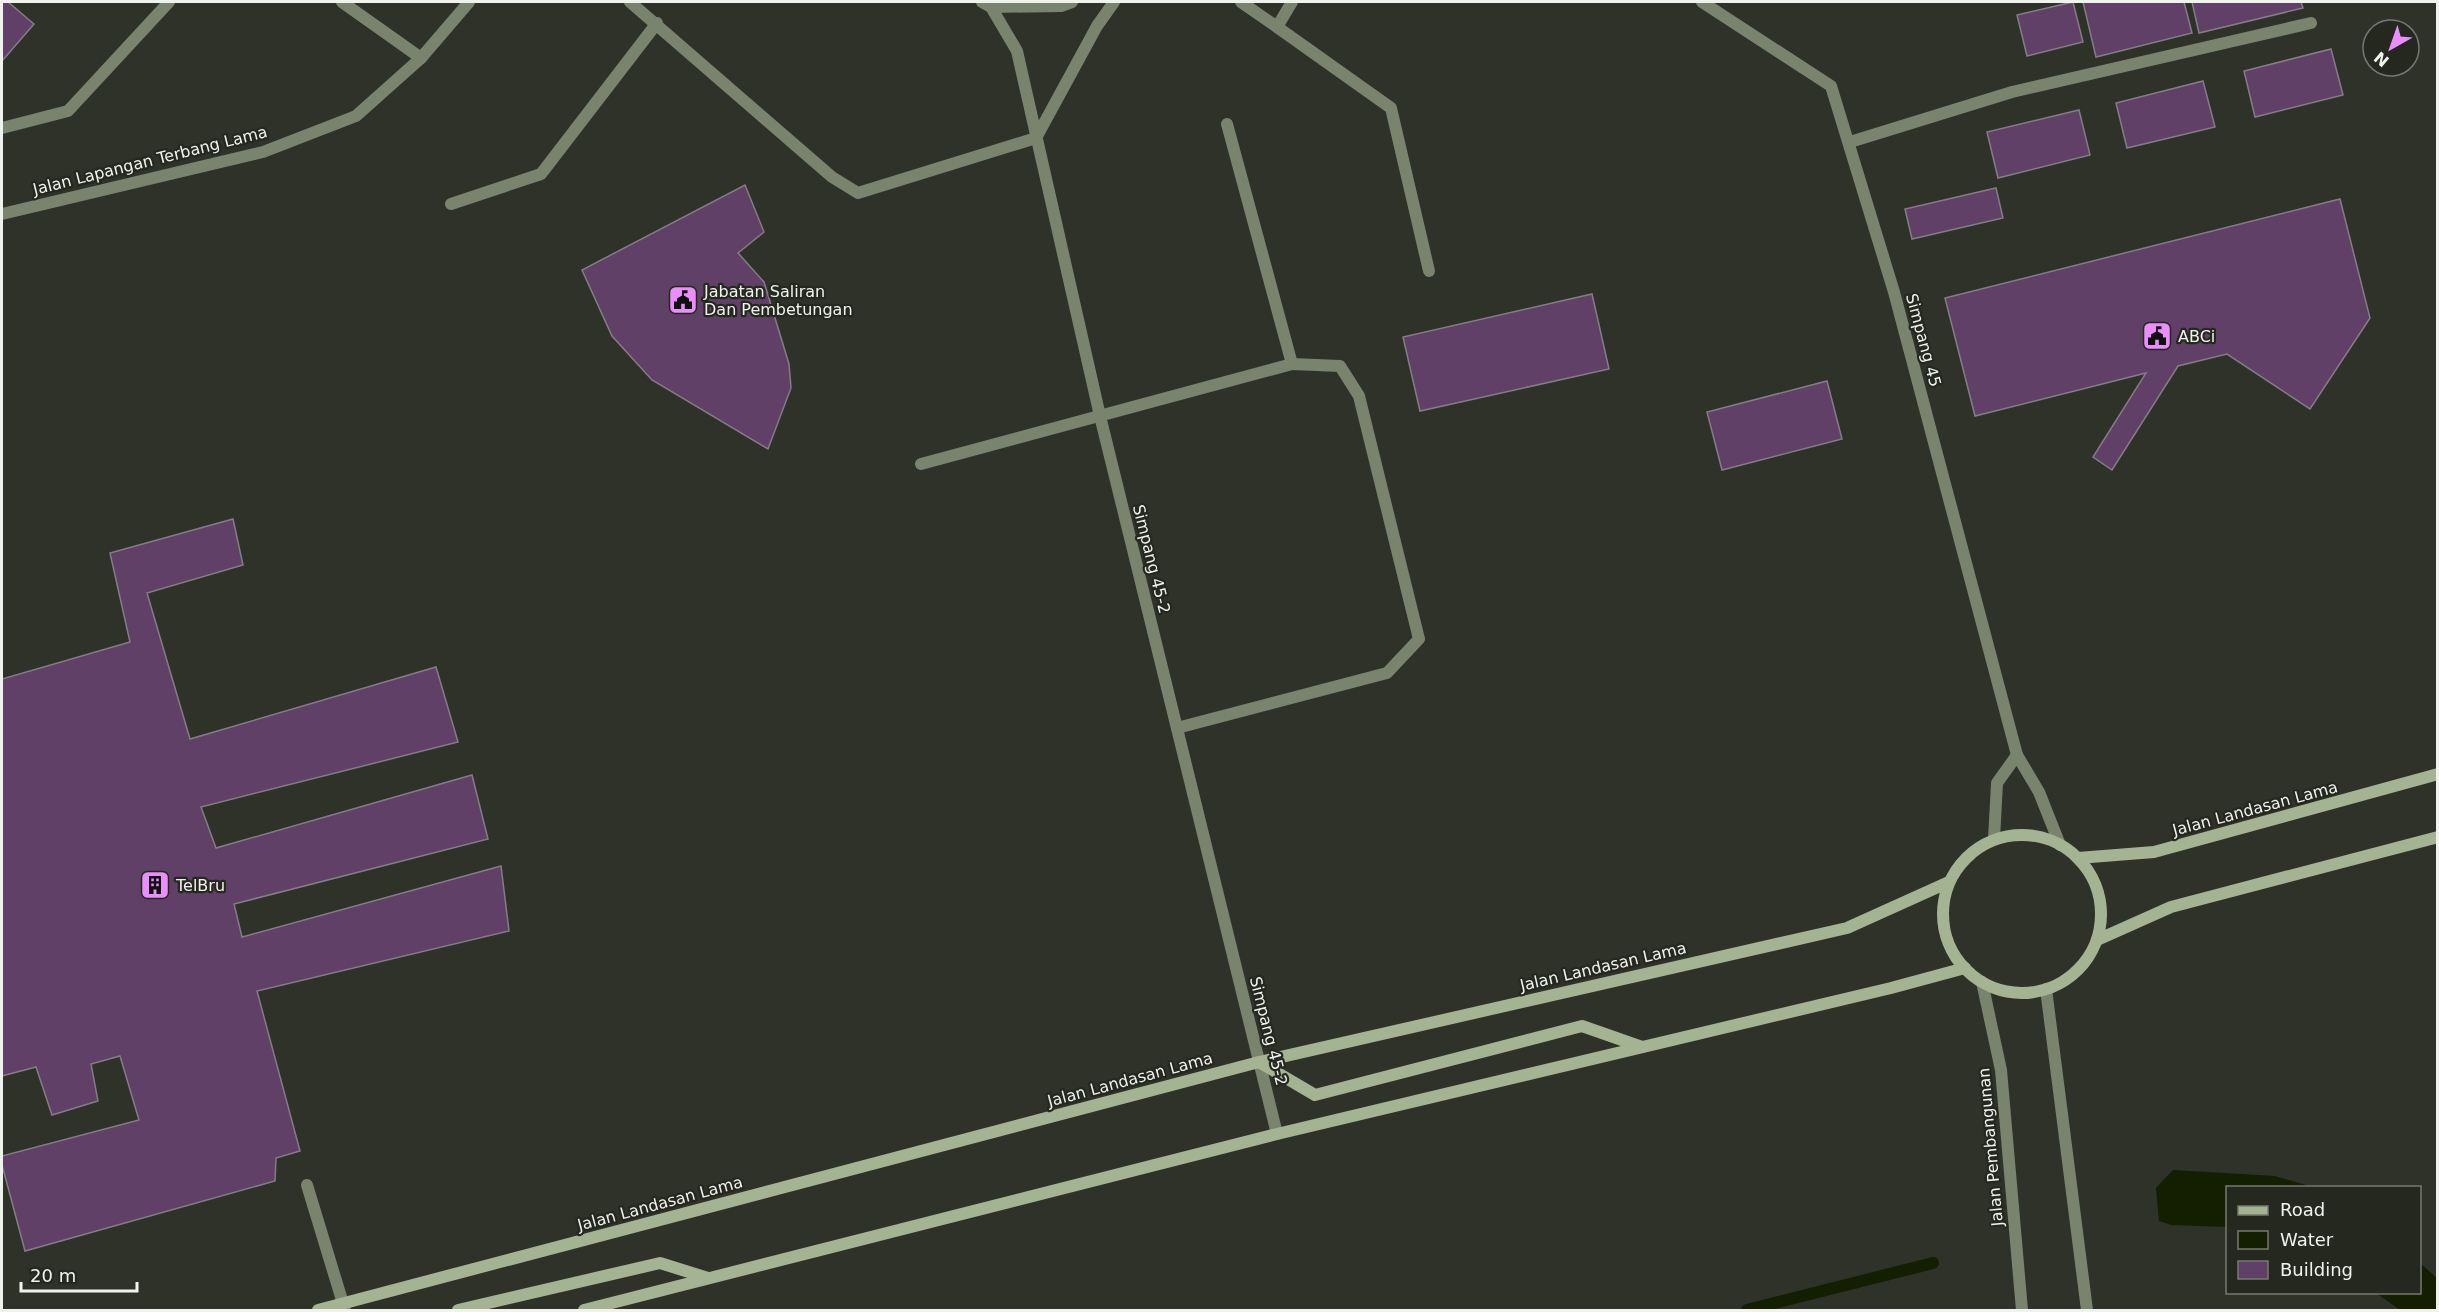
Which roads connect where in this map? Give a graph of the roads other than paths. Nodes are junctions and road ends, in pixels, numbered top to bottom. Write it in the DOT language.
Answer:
graph roads {
  1 [pos="169,2"];
  2 [pos="342,2"];
  3 [pos="469,2"];
  4 [pos="630,2"];
  5 [pos="1072,2"];
  6 [pos="1113,2"];
  7 [pos="1241,2"];
  8 [pos="1292,2"];
  9 [pos="1702,2"];
  10 [pos="986,4"];
  11 [pos="657,23"];
  12 [pos="2311,23"];
  13 [pos="1277,27"];
  14 [pos="421,58"];
  15 [pos="1227,124"];
  16 [pos="2,128"];
  17 [pos="1036,138"];
  18 [pos="1850,142"];
  19 [pos="451,204"];
  20 [pos="2,214"];
  21 [pos="1429,271"];
  22 [pos="1292,364"];
  23 [pos="1100,416"];
  24 [pos="921,464"];
  25 [pos="1177,728"];
  26 [pos="2017,755"];
  27 [pos="2438,774"];
  28 [pos="2438,837"];
  29 [pos="1994,839"];
  30 [pos="2060,844"];
  31 [pos="2078,858"];
  32 [pos="1949,882"];
  33 [pos="2097,940"];
  34 [pos="1965,968"];
  35 [pos="1982,982"];
  36 [pos="2046,989"];
  37 [pos="1643,1047"];
  38 [pos="1259,1062"];
  39 [pos="1277,1134"];
  40 [pos="307,1185"];
  41 [pos="709,1278"];
  42 [pos="347,1308"];
  43 [pos="318,1311"];
  44 [pos="458,1311"];
  45 [pos="584,1311"];
  46 [pos="2022,1311"];
  47 [pos="2087,1311"];
  1 -- 16 [label="street"];
  2 -- 14 [label="street"];
  3 -- 14 [label="street, Jalan Lapangan Terbang Lama"];
  4 -- 11 [label="street"];
  5 -- 10 [label="street"];
  6 -- 17 [label="street"];
  7 -- 13 [label="street"];
  8 -- 13 [label="street"];
  9 -- 18 [label="street, Simpang 45"];
  10 -- 17 [label="street, Simpang 45-2"];
  11 -- 17 [label="street"];
  11 -- 19 [label="street"];
  12 -- 18 [label="street"];
  13 -- 21 [label="street"];
  14 -- 20 [label="street, Jalan Lapangan Terbang Lama"];
  15 -- 22 [label="street"];
  17 -- 23 [label="street, Simpang 45-2"];
  18 -- 26 [label="street, Simpang 45"];
  22 -- 23 [label="street"];
  22 -- 25 [label="street"];
  23 -- 24 [label="street"];
  23 -- 25 [label="street, Simpang 45-2"];
  25 -- 38 [label="street, Simpang 45-2"];
  26 -- 29 [label="street"];
  26 -- 30 [label="street, Simpang 45"];
  27 -- 31 [label="main road, Jalan Landasan Lama"];
  28 -- 33 [label="main road"];
  29 -- 30 [label="main road"];
  29 -- 32 [label="main road"];
  30 -- 31 [label="main road"];
  31 -- 33 [label="main road"];
  32 -- 34 [label="main road"];
  32 -- 38 [label="main road, Jalan Landasan Lama"];
  33 -- 36 [label="main road"];
  34 -- 35 [label="main road"];
  34 -- 37 [label="main road"];
  35 -- 36 [label="main road"];
  35 -- 46 [label="street, Jalan Pembangunan"];
  36 -- 47 [label="street"];
  37 -- 38 [label="main road"];
  37 -- 39 [label="main road"];
  38 -- 39 [label="street, Simpang 45-2"];
  38 -- 42 [label="main road, Jalan Landasan Lama"];
  39 -- 41 [label="main road"];
  40 -- 42 [label="street"];
  41 -- 44 [label="main road"];
  41 -- 45 [label="main road"];
  42 -- 43 [label="main road, Jalan Landasan Lama"];
}
